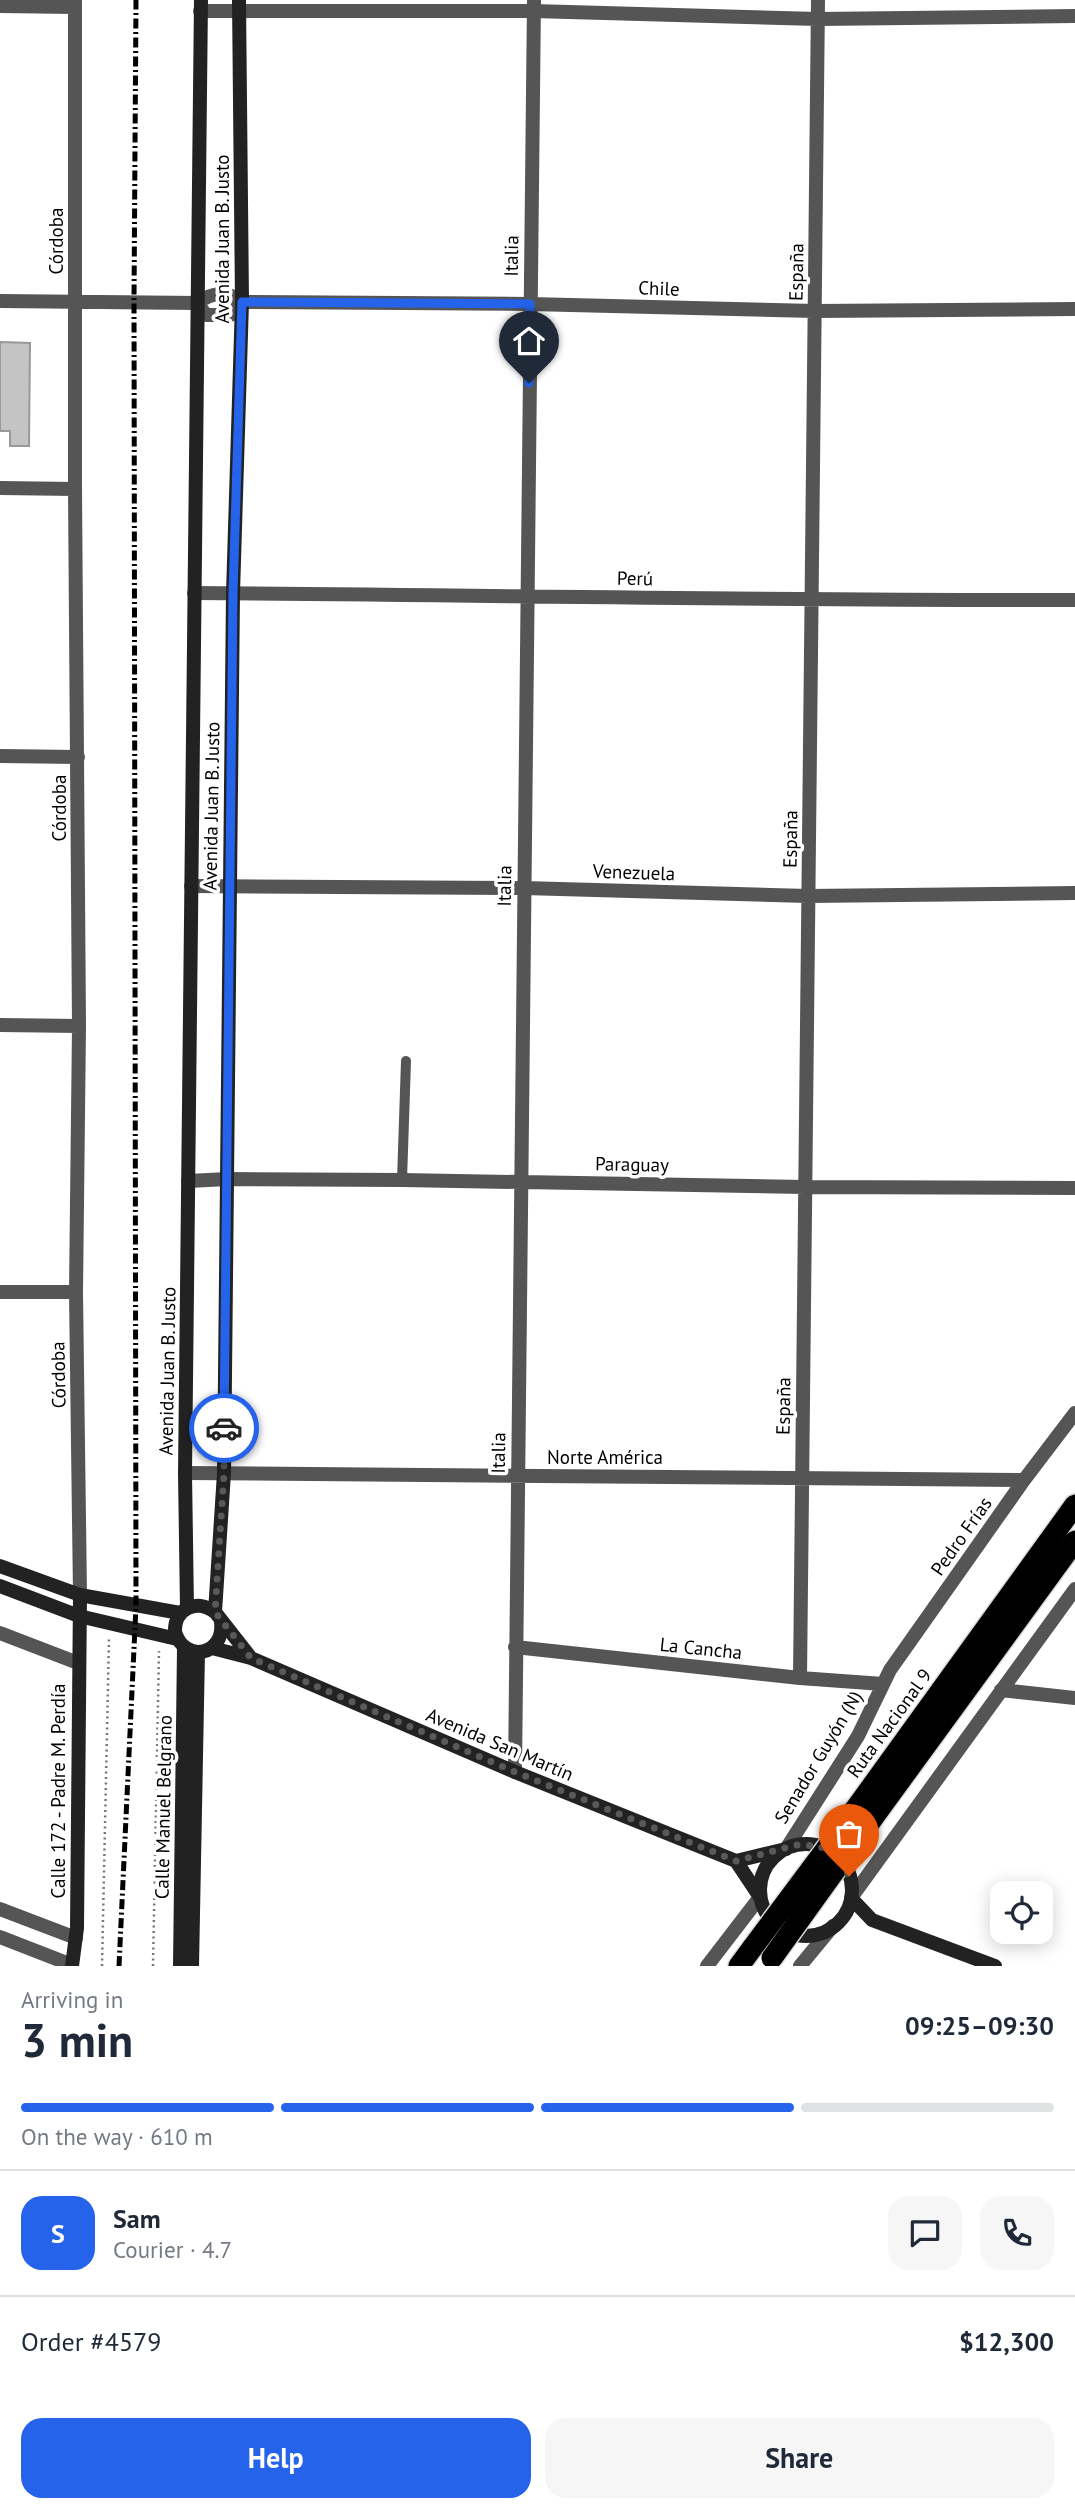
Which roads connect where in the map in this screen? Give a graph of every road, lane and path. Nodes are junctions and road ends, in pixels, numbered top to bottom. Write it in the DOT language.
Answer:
graph roads {
  1 [pos="818,0"];
  2 [pos="75,4"];
  3 [pos="200,5"];
  4 [pos="239,5"];
  5 [pos="0,6"];
  6 [pos="533,6"];
  7 [pos="1075,16"];
  8 [pos="818,19"];
  9 [pos="0,302"];
  10 [pos="76,302"];
  11 [pos="242,302"];
  12 [pos="197,303"];
  13 [pos="530,304"];
  14 [pos="1075,309"];
  15 [pos="815,312"];
  16 [pos="0,488"];
  17 [pos="75,489"];
  18 [pos="194,593"];
  19 [pos="233,593"];
  20 [pos="527,596"];
  21 [pos="1075,600"];
  22 [pos="812,601"];
  23 [pos="0,756"];
  24 [pos="78,757"];
  25 [pos="191,886"];
  26 [pos="230,886"];
  27 [pos="524,888"];
  28 [pos="1075,893"];
  29 [pos="808,896"];
  30 [pos="0,1025"];
  31 [pos="79,1026"];
  32 [pos="406,1061"];
  33 [pos="228,1179"];
  34 [pos="402,1180"];
  35 [pos="188,1181"];
  36 [pos="520,1181"];
  37 [pos="805,1187"];
  38 [pos="1075,1188"];
  39 [pos="0,1292"];
  40 [pos="76,1292"];
  41 [pos="1075,1413"];
  42 [pos="186,1473"];
  43 [pos="224,1473"];
  44 [pos="517,1476"];
  45 [pos="802,1478"];
  46 [pos="1024,1479"];
  47 [pos="1075,1505"];
  48 [pos="1075,1541"];
  49 [pos="0,1566"];
  50 [pos="0,1586"];
  51 [pos="1075,1589"];
  52 [pos="80,1595"];
  53 [pos="183,1611"];
  54 [pos="79,1616"];
  55 [pos="218,1617"];
  56 [pos="110,1624"];
  57 [pos="0,1633"];
  58 [pos="159,1635"];
  59 [pos="193,1647"];
  60 [pos="515,1647"];
  61 [pos="251,1658"];
  62 [pos="78,1663"];
  63 [pos="800,1678"];
  64 [pos="883,1684"];
  65 [pos="1001,1690"];
  66 [pos="1075,1698"];
  67 [pos="515,1772"];
  68 [pos="846,1838"];
  69 [pos="786,1849"];
  70 [pos="736,1861"];
  71 [pos="760,1897"];
  72 [pos="851,1899"];
  73 [pos="0,1909"];
  74 [pos="872,1920"];
  75 [pos="834,1926"];
  76 [pos="0,1937"];
  77 [pos="76,1938"];
  78 [pos="769,1962"];
  79 [pos="72,1966"];
  80 [pos="102,1966"];
  81 [pos="153,1966"];
  82 [pos="180,1966"];
  83 [pos="192,1966"];
  84 [pos="707,1966"];
  85 [pos="738,1966"];
  86 [pos="800,1966"];
  87 [pos="995,1966"];
  1 -- 8 [label="street, España"];
  2 -- 5 [label="street"];
  2 -- 10 [label="street, Córdoba"];
  3 -- 4 [label="street"];
  3 -- 12 [label="main road, Avenida Juan B. Justo"];
  4 -- 6 [label="street"];
  4 -- 11 [label="main road, Avenida Juan B. Justo"];
  6 -- 8 [label="street"];
  6 -- 13 [label="street, Italia"];
  7 -- 8 [label="street"];
  8 -- 15 [label="street, España"];
  9 -- 10 [label="street, Chile"];
  10 -- 12 [label="street, Chile"];
  10 -- 17 [label="street, Córdoba"];
  11 -- 12 [label="street, Chile"];
  11 -- 12 [label="street, Chile"];
  11 -- 13 [label="street, Chile"];
  11 -- 19 [label="main road, Avenida Juan B. Justo"];
  12 -- 18 [label="main road, Avenida Juan B. Justo"];
  13 -- 15 [label="street, Chile"];
  13 -- 20 [label="street, Italia"];
  14 -- 15 [label="street, Chile"];
  15 -- 22 [label="street, España"];
  16 -- 17 [label="street"];
  17 -- 24 [label="street, Córdoba"];
  18 -- 19 [label="street, Perú"];
  18 -- 25 [label="main road, Avenida Juan B. Justo"];
  19 -- 20 [label="street, Perú"];
  19 -- 26 [label="main road, Avenida Juan B. Justo"];
  20 -- 22 [label="street, Perú"];
  20 -- 27 [label="street, Italia"];
  21 -- 22 [label="street, Perú"];
  22 -- 29 [label="street, España"];
  23 -- 24 [label="street"];
  24 -- 31 [label="street, Córdoba"];
  25 -- 26 [label="street, Venezuela"];
  25 -- 35 [label="main road, Avenida Juan B. Justo"];
  26 -- 27 [label="street, Venezuela"];
  26 -- 33 [label="main road, Avenida Juan B. Justo"];
  27 -- 29 [label="street, Venezuela"];
  27 -- 36 [label="street, Italia"];
  28 -- 29 [label="street, Venezuela"];
  29 -- 37 [label="street, España"];
  30 -- 31 [label="street"];
  31 -- 40 [label="street, Córdoba"];
  32 -- 34 [label="lane"];
  33 -- 34 [label="street, Paraguay"];
  33 -- 35 [label="street, Paraguay"];
  33 -- 43 [label="main road, Avenida Juan B. Justo"];
  34 -- 36 [label="street, Paraguay"];
  35 -- 42 [label="main road, Avenida Juan B. Justo"];
  36 -- 37 [label="street, Paraguay"];
  36 -- 44 [label="street, Italia"];
  37 -- 38 [label="street, Paraguay"];
  37 -- 45 [label="street, España"];
  39 -- 40 [label="street"];
  40 -- 52 [label="street, Córdoba"];
  41 -- 46 [label="street, Pedro Frías"];
  42 -- 43 [label="street, Norte América"];
  42 -- 53 [label="main road, Avenida Juan B. Justo"];
  43 -- 44 [label="street, Norte América"];
  43 -- 55 [label="main road, Avenida Juan B. Justo"];
  44 -- 45 [label="street, Norte América"];
  44 -- 60 [label="street, Italia"];
  45 -- 46 [label="street, Norte América"];
  45 -- 63 [label="street, España"];
  46 -- 64 [label="street, Pedro Frías"];
  47 -- 68 [label="highway, Ruta Nacional 9"];
  48 -- 68 [label="highway, Ruta Nacional 9"];
  49 -- 52 [label="main road"];
  50 -- 54 [label="main road, Avenida San Martín"];
  51 -- 65 [label="street"];
  52 -- 53 [label="main road"];
  52 -- 54 [label="main road, Córdoba"];
  53 -- 55 [label="main road"];
  53 -- 59 [label="main road"];
  54 -- 56 [label="main road, Avenida San Martín"];
  54 -- 62 [label="main road, Calle 172 - Padre M. Perdía"];
  55 -- 59 [label="main road"];
  55 -- 61 [label="main road, Avenida San Martín"];
  56 -- 58 [label="main road, Avenida San Martín"];
  56 -- 80 [label="path"];
  57 -- 62 [label="street"];
  58 -- 59 [label="main road, Avenida San Martín"];
  58 -- 81 [label="path"];
  59 -- 61 [label="main road, Avenida San Martín"];
  59 -- 82 [label="main road, Calle Manuel Belgrano"];
  59 -- 83 [label="main road"];
  60 -- 63 [label="street, La Cancha"];
  60 -- 67 [label="street, Italia"];
  61 -- 67 [label="main road, Avenida San Martín"];
  62 -- 77 [label="main road, Calle 172 - Padre M. Perdía"];
  63 -- 64 [label="street, La Cancha"];
  64 -- 69 [label="street, Senador Guyón (N)"];
  65 -- 66 [label="street"];
  65 -- 72 [label="street"];
  67 -- 70 [label="main road, Avenida San Martín"];
  68 -- 78 [label="highway, Ruta Nacional 9, bridge"];
  68 -- 85 [label="highway, Ruta Nacional 9, bridge"];
  69 -- 70 [label="main road"];
  69 -- 71 [label="main road"];
  69 -- 72 [label="main road"];
  70 -- 71 [label="main road"];
  71 -- 75 [label="main road"];
  71 -- 84 [label="street"];
  72 -- 74 [label="main road"];
  72 -- 75 [label="main road"];
  73 -- 77 [label="street"];
  74 -- 75 [label="main road"];
  74 -- 87 [label="main road"];
  75 -- 86 [label="street"];
  76 -- 79 [label="street"];
  77 -- 79 [label="main road, Calle 172 - Padre M. Perdía"];
}
